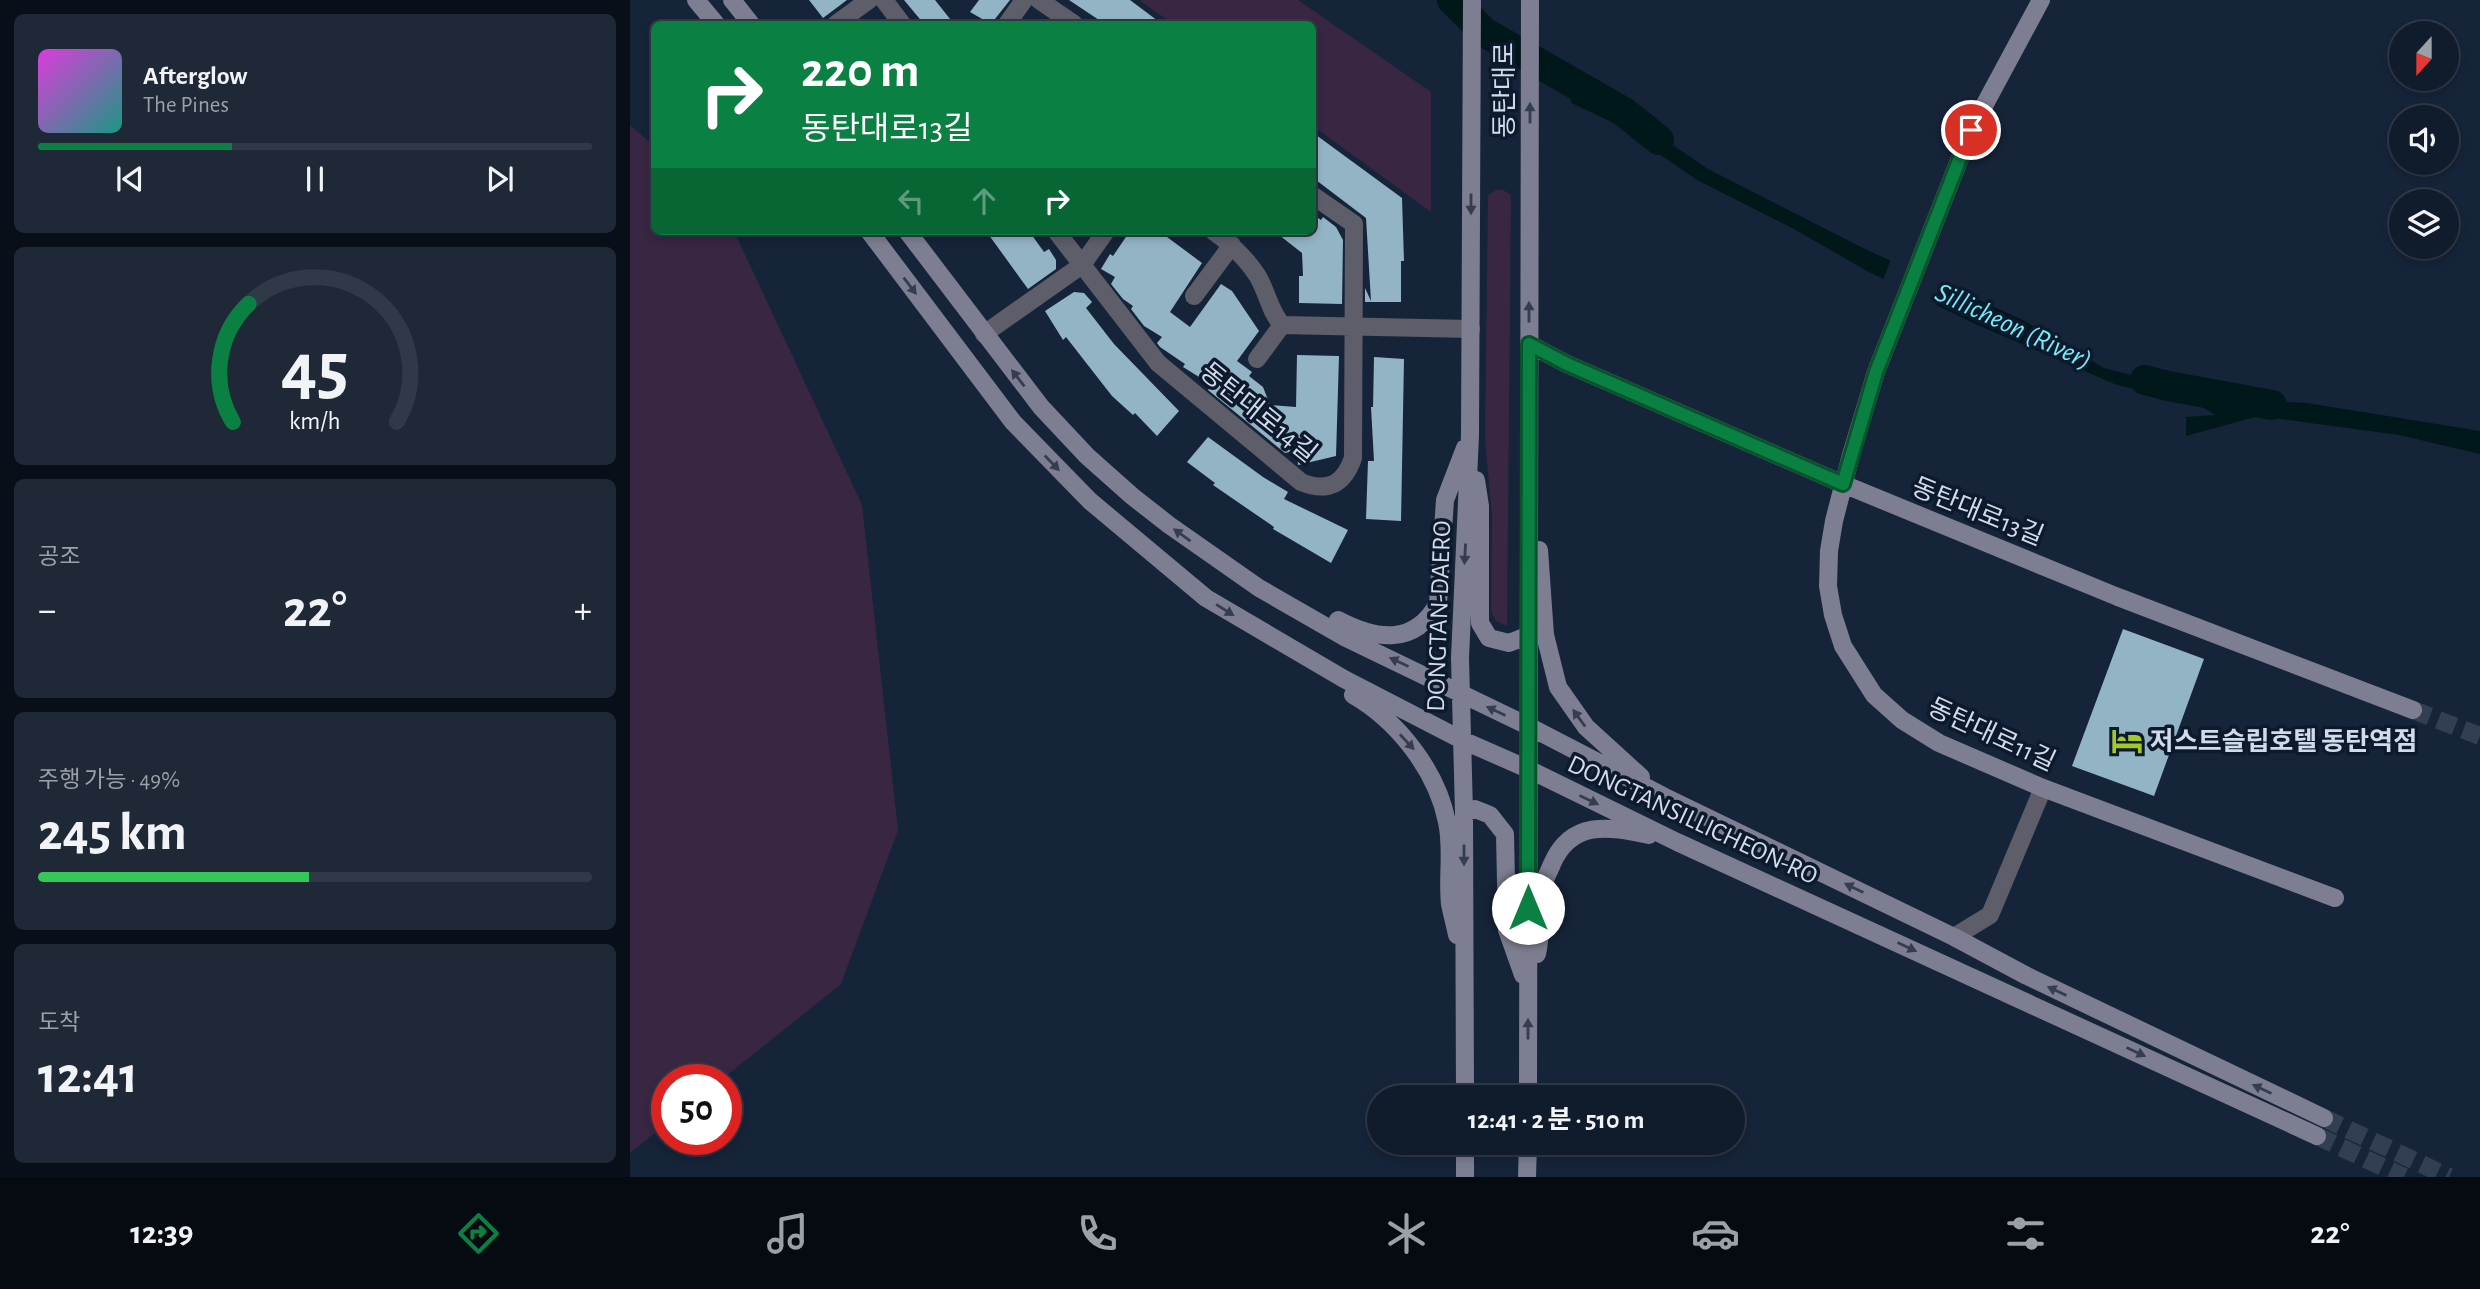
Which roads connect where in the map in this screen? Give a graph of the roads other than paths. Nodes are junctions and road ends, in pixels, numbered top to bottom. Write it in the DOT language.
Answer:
graph roads {
  1 [pos="696,0"];
  2 [pos="732,0"];
  3 [pos="869,0"];
  4 [pos="884,0"];
  5 [pos="1024,0"];
  6 [pos="1039,0"];
  7 [pos="1472,0"];
  8 [pos="1530,0"];
  9 [pos="2040,0"];
  10 [pos="714,21"];
  11 [pos="749,21"];
  12 [pos="840,21"];
  13 [pos="900,21"];
  14 [pos="1009,21"];
  15 [pos="1070,21"];
  16 [pos="1471,136"];
  17 [pos="1316,198"];
  18 [pos="872,235"];
  19 [pos="910,235"];
  20 [pos="1059,235"];
  21 [pos="1103,235"];
  22 [pos="1218,235"];
  23 [pos="1232,245"];
  24 [pos="1082,265"];
  25 [pos="1194,296"];
  26 [pos="1282,325"];
  27 [pos="1353,327"];
  28 [pos="1471,330"];
  29 [pos="984,334"];
  30 [pos="1529,344"];
  31 [pos="1257,359"];
  32 [pos="1470,435"];
  33 [pos="1529,450"];
  34 [pos="1843,484"];
  35 [pos="1218,561"];
  36 [pos="1529,635"];
  37 [pos="1276,641"];
  38 [pos="1460,693"];
  39 [pos="2413,710"];
  40 [pos="1528,726"];
  41 [pos="1462,740"];
  42 [pos="1528,769"];
  43 [pos="2043,788"];
  44 [pos="1665,797"];
  45 [pos="1464,813"];
  46 [pos="1677,842"];
  47 [pos="2335,898"];
  48 [pos="1954,937"];
  49 [pos="1465,974"];
  50 [pos="1528,988"];
  51 [pos="1465,1085"];
  52 [pos="1528,1085"];
  53 [pos="2324,1118"];
  54 [pos="2317,1136"];
  55 [pos="1465,1155"];
  56 [pos="1528,1155"];
  57 [pos="1465,1177"];
  58 [pos="1528,1177"];
  1 -- 10 [label="main road"];
  2 -- 11 [label="main road"];
  3 -- 12 [label="street"];
  4 -- 13 [label="street"];
  5 -- 14 [label="street"];
  6 -- 15 [label="street"];
  7 -- 16 [label="main road, 동탄대로"];
  30 -- 8 [label="main road, 동탄대로, one-way"];
  9 -- 34 [label="main road, 동탄대로11길"];
  16 -- 28 [label="main road, DONGTAN-DAERO, one-way"];
  17 -- 27 [label="street, 동탄대로14길"];
  18 -- 37 [label="main road, DONGTANSILLICHEON-RO, one-way"];
  19 -- 29 [label="main road, DONGTANSILLICHEON-RO"];
  20 -- 24 [label="street, 동탄대로14길"];
  21 -- 24 [label="street"];
  22 -- 23 [label="street"];
  23 -- 25 [label="street"];
  23 -- 26 [label="street"];
  24 -- 27 [label="street, 동탄대로14길"];
  24 -- 29 [label="street"];
  26 -- 27 [label="street"];
  26 -- 31 [label="street, 동탄대로14길"];
  27 -- 28 [label="street"];
  28 -- 32 [label="main road, DONGTAN-DAERO"];
  35 -- 29 [label="main road, DONGTANSILLICHEON-RO, one-way"];
  30 -- 33 [label="main road"];
  30 -- 34 [label="main road, 동탄대로13길"];
  32 -- 35 [label="main road"];
  32 -- 36 [label="main road"];
  32 -- 38 [label="main road, DONGTAN-DAERO, one-way"];
  33 -- 36 [label="main road"];
  44 -- 33 [label="main road, one-way"];
  34 -- 39 [label="main road, 동탄대로13길"];
  34 -- 43 [label="main road, 동탄대로11길"];
  38 -- 35 [label="main road, DONGTANSILLICHEON-RO, one-way"];
  36 -- 40 [label="main road"];
  37 -- 41 [label="main road, DONGTANSILLICHEON-RO"];
  37 -- 49 [label="main road, one-way"];
  40 -- 38 [label="main road, DONGTANSILLICHEON-RO, one-way"];
  38 -- 41 [label="main road, DONGTAN-DAERO"];
  40 -- 42 [label="main road"];
  40 -- 44 [label="main road, DONGTANSILLICHEON-RO"];
  41 -- 42 [label="main road, DONGTANSILLICHEON-RO"];
  41 -- 45 [label="main road, DONGTAN-DAERO"];
  42 -- 46 [label="main road, DONGTANSILLICHEON-RO, one-way"];
  42 -- 50 [label="main road"];
  43 -- 47 [label="main road, 동탄대로11길"];
  43 -- 48 [label="street"];
  48 -- 44 [label="main road, DONGTANSILLICHEON-RO, one-way"];
  45 -- 49 [label="main road, DONGTAN-DAERO, one-way"];
  45 -- 50 [label="main road"];
  46 -- 50 [label="main road"];
  46 -- 54 [label="main road, DONGTANSILLICHEON-RO, one-way"];
  53 -- 48 [label="main road, DONGTANSILLICHEON-RO, one-way"];
  49 -- 51 [label="main road, DONGTAN-DAERO"];
  52 -- 50 [label="main road, one-way"];
  55 -- 57 [label="main road"];
  56 -- 58 [label="main road"];
}
